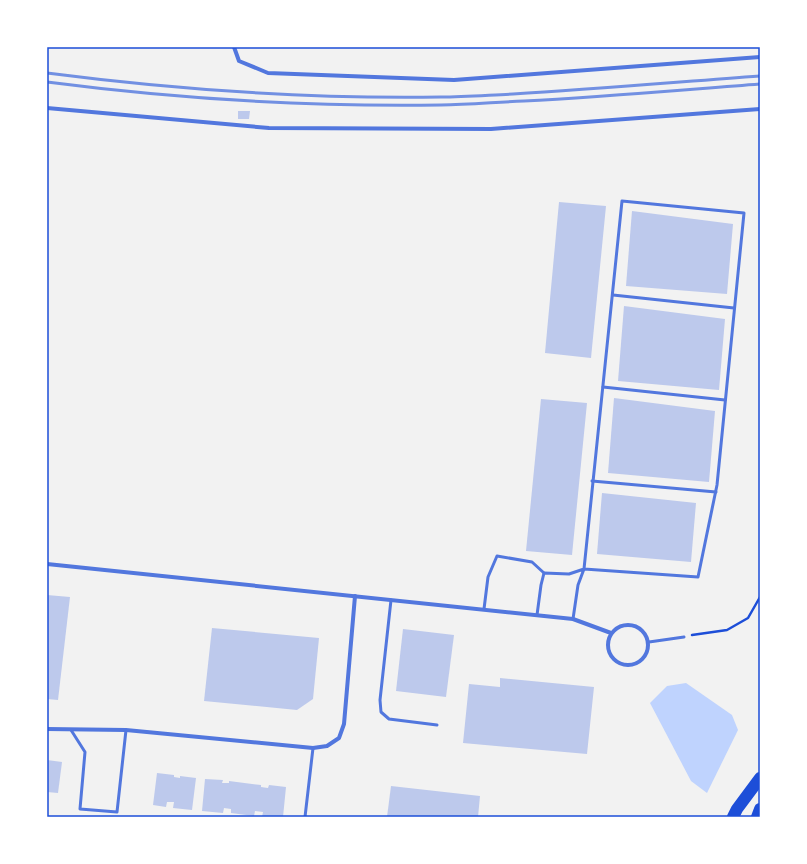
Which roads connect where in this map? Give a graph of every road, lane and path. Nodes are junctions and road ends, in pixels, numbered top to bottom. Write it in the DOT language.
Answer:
graph roads {
  1 [pos="234,47"];
  2 [pos="760,57"];
  3 [pos="47,108"];
  4 [pos="760,108"];
  5 [pos="613,295"];
  6 [pos="734,308"];
  7 [pos="603,387"];
  8 [pos="725,400"];
  9 [pos="592,481"];
  10 [pos="716,492"];
  11 [pos="47,564"];
  12 [pos="584,569"];
  13 [pos="544,573"];
  14 [pos="355,596"];
  15 [pos="760,598"];
  16 [pos="391,600"];
  17 [pos="484,609"];
  18 [pos="537,615"];
  19 [pos="573,619"];
  20 [pos="612,633"];
  21 [pos="684,636"];
  22 [pos="648,642"];
  23 [pos="437,725"];
  24 [pos="47,729"];
  25 [pos="72,730"];
  26 [pos="126,730"];
  27 [pos="313,748"];
  28 [pos="760,778"];
  29 [pos="760,809"];
  30 [pos="305,817"];
  31 [pos="733,817"];
  32 [pos="757,817"];
  1 -- 2 [label="street"];
  3 -- 4 [label="street"];
  5 -- 6 [label="lane"];
  5 -- 6 [label="lane"];
  5 -- 7 [label="lane"];
  6 -- 8 [label="lane"];
  7 -- 8 [label="lane"];
  7 -- 9 [label="lane"];
  8 -- 10 [label="lane"];
  9 -- 10 [label="lane"];
  9 -- 12 [label="lane"];
  10 -- 12 [label="lane"];
  11 -- 14 [label="street"];
  12 -- 13 [label="lane"];
  12 -- 19 [label="lane"];
  13 -- 17 [label="lane"];
  13 -- 18 [label="lane"];
  14 -- 16 [label="street"];
  14 -- 27 [label="street"];
  15 -- 21 [label="path"];
  16 -- 17 [label="street"];
  16 -- 23 [label="lane"];
  17 -- 18 [label="street"];
  18 -- 19 [label="street"];
  19 -- 20 [label="street"];
  20 -- 22 [label="street"];
  20 -- 22 [label="street"];
  21 -- 22 [label="lane"];
  24 -- 25 [label="street"];
  25 -- 26 [label="street"];
  25 -- 26 [label="lane"];
  26 -- 27 [label="street"];
  27 -- 30 [label="lane"];
  28 -- 31 [label="highway"];
  29 -- 32 [label="highway"];
}
